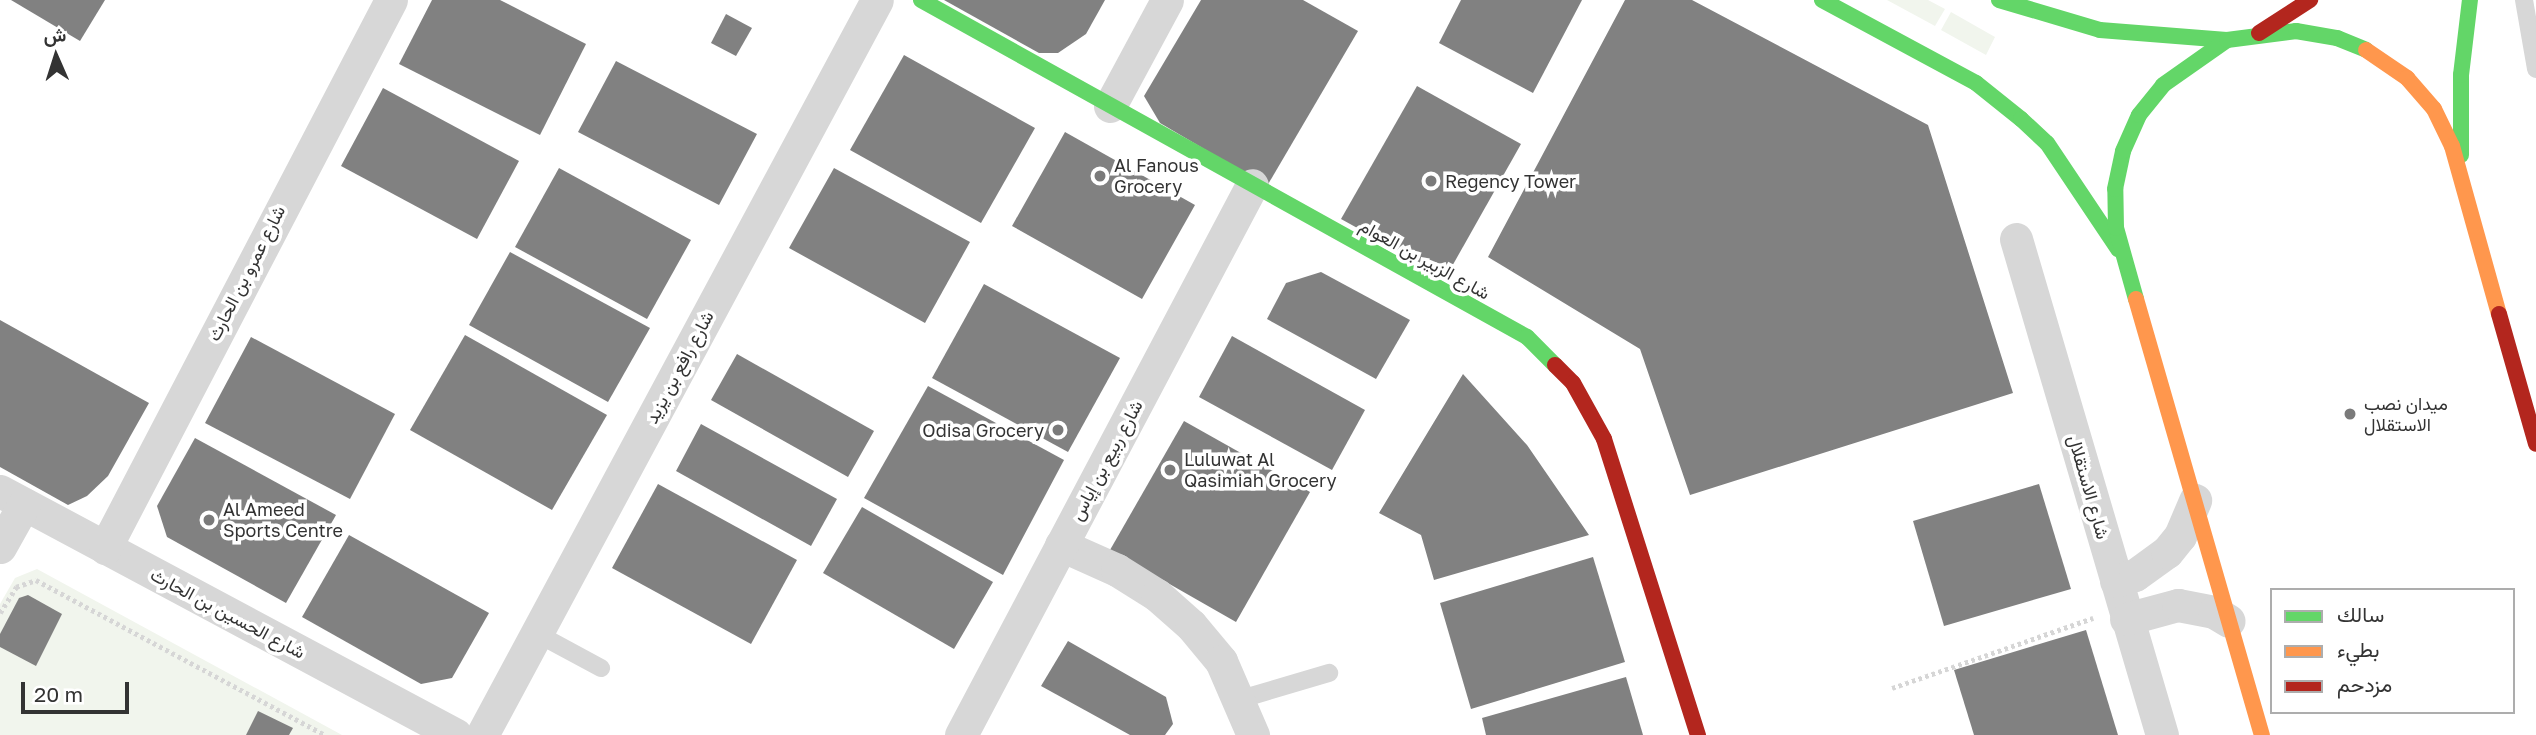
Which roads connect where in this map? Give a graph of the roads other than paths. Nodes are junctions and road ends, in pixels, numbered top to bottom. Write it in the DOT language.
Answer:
graph roads {
  1 [pos="391,0"];
  2 [pos="877,0"];
  3 [pos="921,0"];
  4 [pos="1167,0"];
  5 [pos="1822,0"];
  6 [pos="1999,0"];
  7 [pos="2310,0"];
  8 [pos="2470,0"];
  9 [pos="2524,0"];
  10 [pos="2256,34"];
  11 [pos="2227,40"];
  12 [pos="2536,69"];
  13 [pos="1111,106"];
  14 [pos="1252,185"];
  15 [pos="2463,185"];
  16 [pos="2016,239"];
  17 [pos="2126,263"];
  18 [pos="2535,438"];
  19 [pos="12,498"];
  20 [pos="2195,500"];
  21 [pos="1061,545"];
  22 [pos="0,547"];
  23 [pos="105,548"];
  24 [pos="2122,603"];
  25 [pos="2229,621"];
  26 [pos="536,633"];
  27 [pos="601,668"];
  28 [pos="1329,673"];
  29 [pos="1241,699"];
  30 [pos="456,735"];
  31 [pos="482,735"];
  32 [pos="961,735"];
  33 [pos="1253,735"];
  34 [pos="1698,735"];
  35 [pos="2162,735"];
  36 [pos="2262,735"];
  1 -- 23 [label="street, شارع عمرو بن الحارث"];
  2 -- 26 [label="street, شارع رافع بن يزيد"];
  3 -- 13 [label="main road, شارع الزبير بن العوام"];
  4 -- 13 [label="street"];
  5 -- 17 [label="main road"];
  6 -- 11 [label="main road"];
  7 -- 10 [label="main road"];
  8 -- 15 [label="main road"];
  9 -- 12 [label="lane"];
  10 -- 11 [label="main road"];
  10 -- 15 [label="main road"];
  11 -- 17 [label="main road"];
  13 -- 14 [label="main road, شارع الزبير بن العوام"];
  14 -- 21 [label="street, شارع ربيع بن إياس"];
  14 -- 34 [label="main road, شارع الزبير بن العوام"];
  15 -- 18 [label="main road"];
  16 -- 24 [label="street, شارع الاستقلال"];
  17 -- 20 [label="main road"];
  19 -- 22 [label="street"];
  19 -- 23 [label="street, شارع الحسين بن الحارث"];
  20 -- 24 [label="street"];
  20 -- 25 [label="main road"];
  21 -- 29 [label="street"];
  21 -- 32 [label="street, شارع ربيع بن إياس"];
  23 -- 30 [label="street, شارع الحسين بن الحارث"];
  24 -- 25 [label="street"];
  24 -- 35 [label="street, شارع الاستقلال"];
  25 -- 36 [label="main road"];
  26 -- 27 [label="lane"];
  26 -- 31 [label="street, شارع رافع بن يزيد"];
  28 -- 29 [label="lane"];
  29 -- 33 [label="street"];
}
